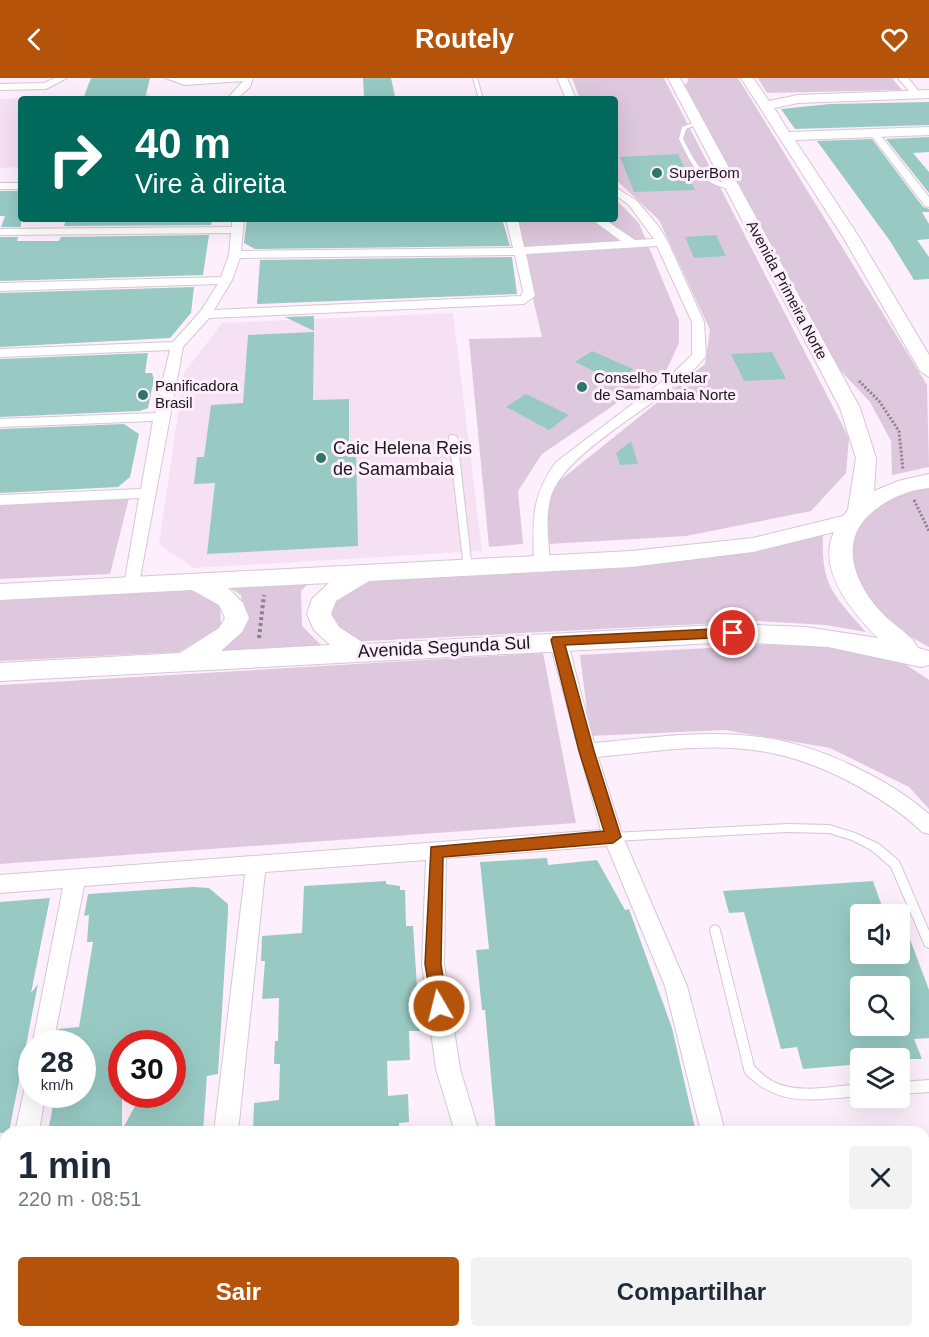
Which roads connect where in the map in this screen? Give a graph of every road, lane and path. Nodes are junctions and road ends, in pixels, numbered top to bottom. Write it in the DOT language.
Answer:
graph roads {
  1 [pos="62,78"];
  2 [pos="170,78"];
  3 [pos="248,78"];
  4 [pos="475,78"];
  5 [pos="562,78"];
  6 [pos="675,78"];
  7 [pos="747,78"];
  8 [pos="903,78"];
  9 [pos="0,87"];
  10 [pos="923,94"];
  11 [pos="234,96"];
  12 [pos="480,96"];
  13 [pos="570,96"];
  14 [pos="762,101"];
  15 [pos="698,122"];
  16 [pos="929,131"];
  17 [pos="874,133"];
  18 [pos="784,136"];
  19 [pos="0,186"];
  20 [pos="18,186"];
  21 [pos="733,188"];
  22 [pos="618,193"];
  23 [pos="929,204"];
  24 [pos="56,222"];
  25 [pos="513,222"];
  26 [pos="601,222"];
  27 [pos="238,225"];
  28 [pos="0,232"];
  29 [pos="53,232"];
  30 [pos="662,242"];
  31 [pos="633,244"];
  32 [pos="520,251"];
  33 [pos="235,255"];
  34 [pos="226,280"];
  35 [pos="0,288"];
  36 [pos="205,314"];
  37 [pos="177,346"];
  38 [pos="0,353"];
  39 [pos="927,365"];
  40 [pos="161,417"];
  41 [pos="0,423"];
  42 [pos="453,437"];
  43 [pos="929,481"];
  44 [pos="148,493"];
  45 [pos="0,500"];
  46 [pos="855,516"];
  47 [pos="542,564"];
  48 [pos="468,569"];
  49 [pos="368,575"];
  50 [pos="266,580"];
  51 [pos="198,583"];
  52 [pos="132,585"];
  53 [pos="0,592"];
  54 [pos="558,640"];
  55 [pos="360,652"];
  56 [pos="256,657"];
  57 [pos="925,660"];
  58 [pos="179,662"];
  59 [pos="0,672"];
  60 [pos="586,751"];
  61 [pos="929,826"];
  62 [pos="613,837"];
  63 [pos="436,852"];
  64 [pos="256,865"];
  65 [pos="75,880"];
  66 [pos="0,884"];
  67 [pos="715,930"];
  68 [pos="929,943"];
  69 [pos="45,1030"];
  70 [pos="929,1086"];
  71 [pos="910,1087"];
  72 [pos="850,1091"];
  73 [pos="31,1108"];
  74 [pos="28,1126"];
  75 [pos="227,1126"];
  76 [pos="465,1126"];
  77 [pos="711,1126"];
  1 -- 9 [label="street"];
  2 -- 3 [label="street"];
  3 -- 11 [label="street"];
  4 -- 12 [label="lane"];
  5 -- 13 [label="street"];
  6 -- 15 [label="main road, Avenida Primeira Norte"];
  7 -- 14 [label="main road"];
  8 -- 10 [label="street"];
  10 -- 14 [label="main road"];
  14 -- 18 [label="main road"];
  15 -- 21 [label="main road, Avenida Primeira Norte"];
  15 -- 21 [label="lane"];
  16 -- 17 [label="main road"];
  17 -- 18 [label="main road"];
  17 -- 23 [label="street"];
  18 -- 39 [label="main road"];
  19 -- 20 [label="street"];
  21 -- 46 [label="main road, Avenida Primeira Norte"];
  22 -- 30 [label="street"];
  24 -- 29 [label="street"];
  25 -- 32 [label="street"];
  26 -- 31 [label="street"];
  27 -- 29 [label="street"];
  27 -- 33 [label="street"];
  28 -- 29 [label="street"];
  30 -- 31 [label="street"];
  30 -- 47 [label="street"];
  31 -- 32 [label="street"];
  32 -- 33 [label="street"];
  32 -- 36 [label="street"];
  33 -- 34 [label="street"];
  34 -- 35 [label="street"];
  34 -- 36 [label="street"];
  36 -- 37 [label="street"];
  37 -- 38 [label="street"];
  37 -- 40 [label="street"];
  40 -- 41 [label="street"];
  40 -- 44 [label="street"];
  42 -- 48 [label="lane"];
  43 -- 46 [label="main road"];
  44 -- 45 [label="street"];
  44 -- 52 [label="street"];
  46 -- 47 [label="main road"];
  46 -- 57 [label="main road, Avenida Primeira Norte"];
  47 -- 48 [label="main road"];
  48 -- 49 [label="main road"];
  49 -- 50 [label="main road"];
  49 -- 55 [label="main road"];
  50 -- 51 [label="main road"];
  50 -- 56 [label="path"];
  51 -- 52 [label="main road"];
  51 -- 58 [label="main road"];
  52 -- 53 [label="main road"];
  54 -- 55 [label="main road, Avenida Segunda Sul"];
  54 -- 57 [label="main road, Avenida Segunda Sul"];
  54 -- 60 [label="street"];
  55 -- 56 [label="main road, Avenida Segunda Sul"];
  56 -- 58 [label="main road, Avenida Segunda Sul"];
  58 -- 59 [label="main road, Avenida Segunda Sul"];
  60 -- 61 [label="street"];
  60 -- 62 [label="street"];
  62 -- 63 [label="street"];
  62 -- 68 [label="lane"];
  62 -- 77 [label="street"];
  63 -- 64 [label="street"];
  63 -- 76 [label="street"];
  64 -- 65 [label="street"];
  64 -- 75 [label="street"];
  65 -- 66 [label="street"];
  65 -- 69 [label="street"];
  67 -- 72 [label="lane"];
  70 -- 71 [label="lane"];
  73 -- 74 [label="street"];
}
